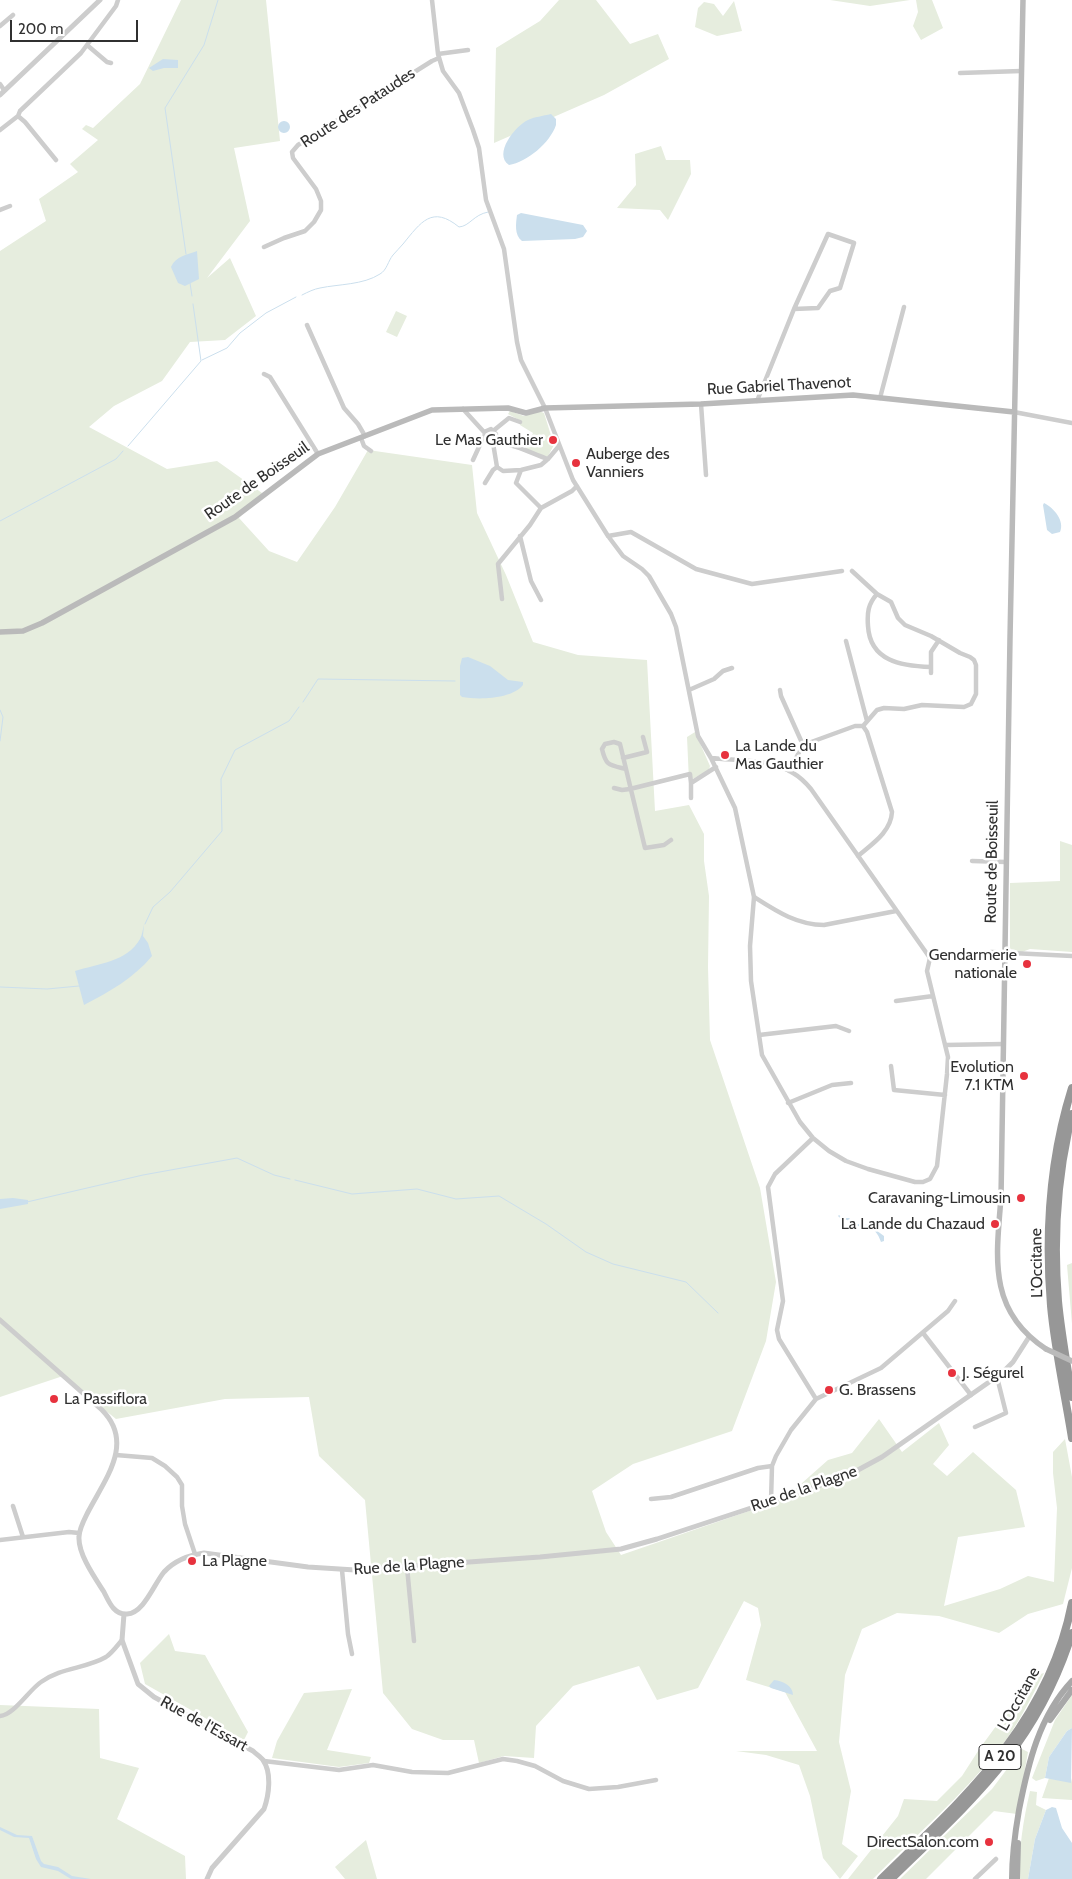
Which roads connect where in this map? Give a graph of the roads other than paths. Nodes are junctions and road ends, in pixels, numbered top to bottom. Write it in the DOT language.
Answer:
graph roads {
  1 [pos="100,0"];
  2 [pos="118,0"];
  3 [pos="432,0"];
  4 [pos="1023,0"];
  5 [pos="13,15"];
  6 [pos="0,26"];
  7 [pos="87,45"];
  8 [pos="468,50"];
  9 [pos="439,56"];
  10 [pos="111,63"];
  11 [pos="1021,71"];
  12 [pos="960,72"];
  13 [pos="0,84"];
  14 [pos="3,92"];
  15 [pos="18,116"];
  16 [pos="0,130"];
  17 [pos="56,160"];
  18 [pos="10,206"];
  19 [pos="0,210"];
  20 [pos="264,247"];
  21 [pos="904,307"];
  22 [pos="794,308"];
  23 [pos="308,326"];
  24 [pos="264,374"];
  25 [pos="880,398"];
  26 [pos="757,401"];
  27 [pos="701,404"];
  28 [pos="505,408"];
  29 [pos="545,408"];
  30 [pos="462,409"];
  31 [pos="1014,412"];
  32 [pos="509,418"];
  33 [pos="520,422"];
  34 [pos="1072,423"];
  35 [pos="493,431"];
  36 [pos="484,432"];
  37 [pos="363,437"];
  38 [pos="483,438"];
  39 [pos="493,443"];
  40 [pos="559,446"];
  41 [pos="371,451"];
  42 [pos="318,454"];
  43 [pos="548,459"];
  44 [pos="473,460"];
  45 [pos="497,466"];
  46 [pos="521,470"];
  47 [pos="706,475"];
  48 [pos="485,483"];
  49 [pos="577,486"];
  50 [pos="541,508"];
  51 [pos="520,536"];
  52 [pos="608,536"];
  53 [pos="842,571"];
  54 [pos="852,571"];
  55 [pos="876,594"];
  56 [pos="502,600"];
  57 [pos="541,600"];
  58 [pos="0,632"];
  59 [pos="939,640"];
  60 [pos="846,641"];
  61 [pos="732,668"];
  62 [pos="689,690"];
  63 [pos="780,690"];
  64 [pos="868,721"];
  65 [pos="863,726"];
  66 [pos="643,737"];
  67 [pos="803,745"];
  68 [pos="623,758"];
  69 [pos="712,758"];
  70 [pos="716,768"];
  71 [pos="626,769"];
  72 [pos="789,771"];
  73 [pos="691,783"];
  74 [pos="614,788"];
  75 [pos="630,789"];
  76 [pos="691,798"];
  77 [pos="671,840"];
  78 [pos="858,856"];
  79 [pos="972,861"];
  80 [pos="1006,862"];
  81 [pos="754,897"];
  82 [pos="896,911"];
  83 [pos="1004,953"];
  84 [pos="1072,956"];
  85 [pos="930,958"];
  86 [pos="933,996"];
  87 [pos="896,1001"];
  88 [pos="849,1031"];
  89 [pos="759,1035"];
  90 [pos="1003,1044"];
  91 [pos="945,1045"];
  92 [pos="891,1066"];
  93 [pos="851,1083"];
  94 [pos="1072,1088"];
  95 [pos="945,1095"];
  96 [pos="788,1103"];
  97 [pos="1072,1114"];
  98 [pos="813,1138"];
  99 [pos="955,1301"];
  100 [pos="0,1320"];
  101 [pos="923,1333"];
  102 [pos="1029,1337"];
  103 [pos="1072,1361"];
  104 [pos="997,1377"];
  105 [pos="971,1395"];
  106 [pos="1072,1397"];
  107 [pos="816,1399"];
  108 [pos="975,1427"];
  109 [pos="1072,1438"];
  110 [pos="116,1455"];
  111 [pos="772,1466"];
  112 [pos="651,1499"];
  113 [pos="771,1501"];
  114 [pos="13,1506"];
  115 [pos="79,1533"];
  116 [pos="23,1537"];
  117 [pos="0,1540"];
  118 [pos="195,1554"];
  119 [pos="407,1567"];
  120 [pos="342,1570"];
  121 [pos="1072,1603"];
  122 [pos="124,1614"];
  123 [pos="1072,1633"];
  124 [pos="122,1640"];
  125 [pos="414,1641"];
  126 [pos="352,1654"];
  127 [pos="1072,1681"];
  128 [pos="1072,1690"];
  129 [pos="1055,1708"];
  130 [pos="0,1716"];
  131 [pos="264,1761"];
  132 [pos="656,1780"];
  133 [pos="996,1859"];
  134 [pos="207,1879"];
  135 [pos="881,1879"];
  136 [pos="891,1879"];
  137 [pos="976,1879"];
  138 [pos="1012,1879"];
  139 [pos="1017,1879"];
  1 -- 14 [label="street"];
  2 -- 7 [label="street"];
  3 -- 9 [label="street"];
  4 -- 11 [label="main road, Route de Boisseuil"];
  5 -- 6 [label="street"];
  7 -- 10 [label="street"];
  7 -- 15 [label="street"];
  8 -- 9 [label="street"];
  9 -- 20 [label="street, Route des Pataudes"];
  9 -- 29 [label="street"];
  11 -- 12 [label="street"];
  11 -- 31 [label="main road, Route de Boisseuil"];
  13 -- 14 [label="street"];
  15 -- 16 [label="street"];
  15 -- 17 [label="street"];
  18 -- 19 [label="street"];
  21 -- 25 [label="street"];
  22 -- 22 [label="street"];
  22 -- 26 [label="street"];
  23 -- 37 [label="street"];
  24 -- 42 [label="street"];
  25 -- 26 [label="main road, Rue Gabriel Thavenot"];
  25 -- 31 [label="main road, Rue Gabriel Thavenot"];
  26 -- 27 [label="main road, Rue Gabriel Thavenot"];
  27 -- 29 [label="main road, Rue Gabriel Thavenot"];
  27 -- 47 [label="street"];
  28 -- 29 [label="main road, Route de Boisseuil"];
  28 -- 30 [label="main road, Route de Boisseuil"];
  28 -- 32 [label="street"];
  29 -- 40 [label="street"];
  30 -- 36 [label="street"];
  30 -- 37 [label="main road, Route de Boisseuil"];
  31 -- 34 [label="street"];
  31 -- 80 [label="main road, Route de Boisseuil"];
  32 -- 33 [label="street"];
  32 -- 35 [label="street"];
  35 -- 36 [label="street"];
  35 -- 39 [label="street"];
  36 -- 38 [label="street"];
  37 -- 41 [label="street"];
  37 -- 42 [label="main road, Route de Boisseuil"];
  38 -- 39 [label="street"];
  38 -- 44 [label="street"];
  39 -- 43 [label="street"];
  39 -- 45 [label="street"];
  40 -- 43 [label="street"];
  40 -- 49 [label="street"];
  42 -- 58 [label="main road, Route de Boisseuil"];
  43 -- 46 [label="street"];
  45 -- 46 [label="street"];
  45 -- 48 [label="street"];
  46 -- 50 [label="street"];
  49 -- 50 [label="street"];
  49 -- 52 [label="street"];
  50 -- 51 [label="street"];
  51 -- 56 [label="street"];
  51 -- 57 [label="street"];
  52 -- 53 [label="street"];
  52 -- 62 [label="street"];
  54 -- 55 [label="street"];
  55 -- 59 [label="street"];
  55 -- 59 [label="street"];
  59 -- 64 [label="street"];
  60 -- 64 [label="street"];
  61 -- 62 [label="street"];
  62 -- 69 [label="street"];
  63 -- 67 [label="street"];
  64 -- 65 [label="street"];
  65 -- 67 [label="street"];
  65 -- 78 [label="street"];
  66 -- 68 [label="street"];
  67 -- 72 [label="street"];
  68 -- 71 [label="street"];
  68 -- 71 [label="street"];
  69 -- 70 [label="street"];
  69 -- 72 [label="street"];
  70 -- 73 [label="street"];
  70 -- 81 [label="street"];
  71 -- 75 [label="street"];
  72 -- 78 [label="street"];
  73 -- 75 [label="street"];
  73 -- 76 [label="street"];
  74 -- 75 [label="street"];
  75 -- 77 [label="street"];
  78 -- 82 [label="street"];
  79 -- 80 [label="street"];
  80 -- 83 [label="main road, Route de Boisseuil"];
  81 -- 82 [label="street"];
  81 -- 89 [label="street"];
  82 -- 85 [label="street"];
  83 -- 84 [label="street"];
  83 -- 85 [label="street"];
  83 -- 90 [label="main road, Route de Boisseuil"];
  85 -- 86 [label="street"];
  86 -- 87 [label="street"];
  86 -- 91 [label="street"];
  88 -- 89 [label="street"];
  89 -- 96 [label="street"];
  90 -- 91 [label="street"];
  90 -- 102 [label="main road, Route de Boisseuil"];
  91 -- 95 [label="street"];
  92 -- 95 [label="street"];
  93 -- 96 [label="street"];
  94 -- 109 [label="highway, L'Occitane"];
  95 -- 98 [label="street"];
  96 -- 98 [label="street"];
  97 -- 106 [label="highway, L'Occitane"];
  98 -- 107 [label="street"];
  99 -- 101 [label="street"];
  100 -- 110 [label="street"];
  101 -- 105 [label="street"];
  101 -- 107 [label="street"];
  102 -- 103 [label="main road, Route de Boisseuil, bridge"];
  102 -- 104 [label="street, Rue de la Plagne"];
  104 -- 105 [label="street, Rue de la Plagne"];
  104 -- 108 [label="street"];
  105 -- 113 [label="street, Rue de la Plagne"];
  107 -- 111 [label="street"];
  110 -- 115 [label="street"];
  110 -- 118 [label="street"];
  111 -- 112 [label="street"];
  111 -- 113 [label="street"];
  113 -- 119 [label="street, Rue de la Plagne"];
  114 -- 116 [label="street"];
  115 -- 116 [label="street"];
  115 -- 122 [label="street"];
  116 -- 117 [label="street"];
  118 -- 120 [label="street, Rue de la Plagne"];
  118 -- 122 [label="street, Rue de la Plagne"];
  119 -- 120 [label="street, Rue de la Plagne"];
  119 -- 125 [label="street"];
  120 -- 126 [label="street"];
  121 -- 135 [label="highway, L'Occitane / A 20"];
  122 -- 124 [label="street, Rue de l'Essart"];
  123 -- 136 [label="highway, L'Occitane / A 20"];
  124 -- 130 [label="street"];
  124 -- 131 [label="street, Rue de l'Essart"];
  127 -- 129 [label="main road"];
  128 -- 129 [label="main road"];
  129 -- 138 [label="main road"];
  129 -- 139 [label="main road"];
  131 -- 132 [label="street"];
  131 -- 134 [label="street, Rue de l'Essart"];
  133 -- 137 [label="street"];
}
